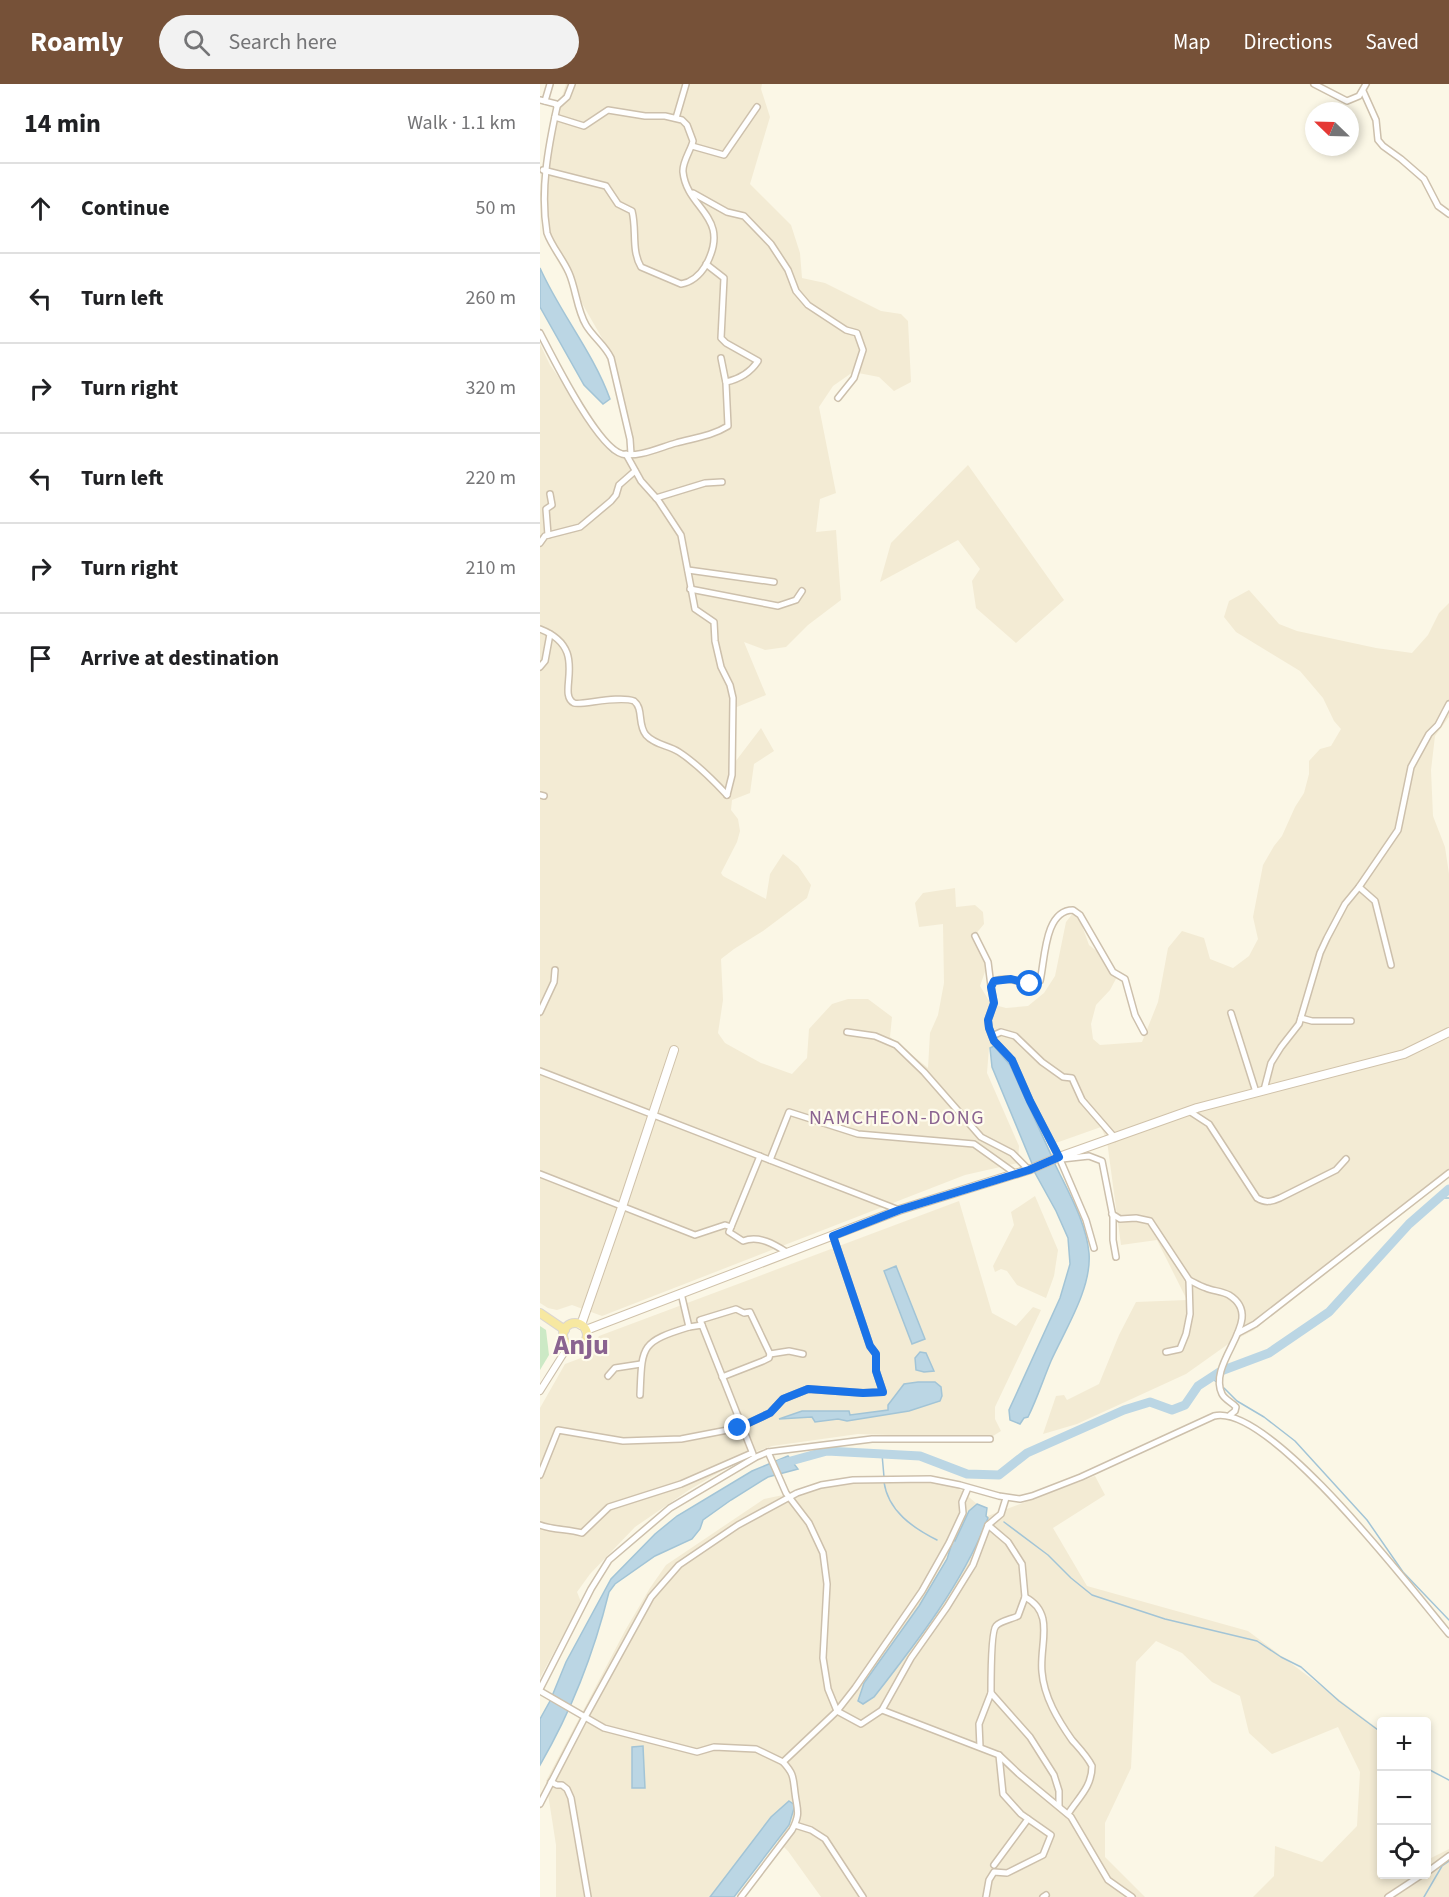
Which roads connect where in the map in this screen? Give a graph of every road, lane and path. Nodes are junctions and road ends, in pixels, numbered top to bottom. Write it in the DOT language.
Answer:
graph roads {
  1 [pos="550,84"];
  2 [pos="572,84"];
  3 [pos="686,84"];
  4 [pos="1314,84"];
  5 [pos="1366,84"];
  6 [pos="1363,91"];
  7 [pos="543,101"];
  8 [pos="557,106"];
  9 [pos="757,107"];
  10 [pos="555,117"];
  11 [pos="676,118"];
  12 [pos="692,146"];
  13 [pos="543,170"];
  14 [pos="691,193"];
  15 [pos="1449,214"];
  16 [pos="706,264"];
  17 [pos="540,333"];
  18 [pos="721,358"];
  19 [pos="726,382"];
  20 [pos="838,398"];
  21 [pos="628,454"];
  22 [pos="635,471"];
  23 [pos="722,482"];
  24 [pos="550,494"];
  25 [pos="657,498"];
  26 [pos="548,535"];
  27 [pos="540,543"];
  28 [pos="688,570"];
  29 [pos="774,582"];
  30 [pos="690,589"];
  31 [pos="802,591"];
  32 [pos="540,629"];
  33 [pos="550,634"];
  34 [pos="540,667"];
  35 [pos="1449,704"];
  36 [pos="1359,887"];
  37 [pos="975,936"];
  38 [pos="1391,965"];
  39 [pos="555,970"];
  40 [pos="991,987"];
  41 [pos="540,1012"];
  42 [pos="1231,1013"];
  43 [pos="1301,1018"];
  44 [pos="1351,1021"];
  45 [pos="847,1032"];
  46 [pos="1144,1032"];
  47 [pos="1449,1032"];
  48 [pos="992,1036"];
  49 [pos="674,1050"];
  50 [pos="540,1071"];
  51 [pos="1260,1091"];
  52 [pos="1189,1112"];
  53 [pos="651,1114"];
  54 [pos="981,1137"];
  55 [pos="1115,1138"];
  56 [pos="974,1144"];
  57 [pos="760,1156"];
  58 [pos="1059,1158"];
  59 [pos="1346,1158"];
  60 [pos="770,1160"];
  61 [pos="1030,1169"];
  62 [pos="1449,1173"];
  63 [pos="540,1174"];
  64 [pos="1016,1174"];
  65 [pos="622,1207"];
  66 [pos="899,1210"];
  67 [pos="1112,1214"];
  68 [pos="730,1227"];
  69 [pos="833,1236"];
  70 [pos="1094,1248"];
  71 [pos="789,1253"];
  72 [pos="1116,1257"];
  73 [pos="1189,1280"];
  74 [pos="681,1293"];
  75 [pos="540,1313"];
  76 [pos="702,1325"];
  77 [pos="583,1327"];
  78 [pos="689,1327"];
  79 [pos="565,1330"];
  80 [pos="1239,1333"];
  81 [pos="569,1345"];
  82 [pos="1166,1352"];
  83 [pos="770,1354"];
  84 [pos="803,1354"];
  85 [pos="641,1364"];
  86 [pos="608,1376"];
  87 [pos="722,1377"];
  88 [pos="540,1391"];
  89 [pos="640,1395"];
  90 [pos="1230,1415"];
  91 [pos="741,1427"];
  92 [pos="990,1439"];
  93 [pos="768,1453"];
  94 [pos="754,1455"];
  95 [pos="540,1475"];
  96 [pos="968,1488"];
  97 [pos="788,1495"];
  98 [pos="1006,1498"];
  99 [pos="540,1525"];
  100 [pos="988,1525"];
  101 [pos="1025,1597"];
  102 [pos="1449,1634"];
  103 [pos="540,1691"];
  104 [pos="991,1693"];
  105 [pos="882,1710"];
  106 [pos="837,1711"];
  107 [pos="583,1715"];
  108 [pos="980,1747"];
  109 [pos="999,1755"];
  110 [pos="783,1762"];
  111 [pos="551,1782"];
  112 [pos="540,1804"];
  113 [pos="1059,1806"];
  114 [pos="1068,1814"];
  115 [pos="1028,1819"];
  116 [pos="795,1826"];
  117 [pos="993,1855"];
  118 [pos="1449,1856"];
  119 [pos="993,1865"];
  120 [pos="1431,1870"];
  121 [pos="994,1872"];
  122 [pos="1417,1879"];
  123 [pos="588,1897"];
  124 [pos="741,1897"];
  125 [pos="863,1897"];
  126 [pos="986,1897"];
  127 [pos="1132,1897"];
  128 [pos="1388,1897"];
  1 -- 7 [label="street"];
  2 -- 8 [label="street"];
  3 -- 11 [label="street"];
  4 -- 6 [label="street"];
  5 -- 6 [label="street"];
  6 -- 15 [label="street"];
  7 -- 8 [label="street"];
  8 -- 10 [label="street"];
  9 -- 12 [label="street"];
  10 -- 11 [label="street"];
  10 -- 13 [label="street"];
  11 -- 12 [label="street"];
  12 -- 14 [label="street"];
  13 -- 16 [label="street"];
  13 -- 21 [label="street"];
  14 -- 16 [label="street"];
  14 -- 20 [label="street"];
  16 -- 19 [label="street"];
  17 -- 21 [label="street"];
  18 -- 19 [label="street"];
  19 -- 21 [label="street"];
  21 -- 22 [label="street"];
  22 -- 25 [label="street"];
  22 -- 26 [label="street"];
  23 -- 25 [label="street"];
  24 -- 26 [label="street"];
  25 -- 28 [label="street"];
  26 -- 27 [label="street"];
  28 -- 29 [label="street"];
  28 -- 30 [label="street"];
  30 -- 31 [label="street"];
  30 -- 33 [label="street"];
  32 -- 33 [label="street"];
  33 -- 34 [label="street"];
  35 -- 36 [label="street"];
  36 -- 38 [label="street"];
  36 -- 43 [label="street"];
  37 -- 40 [label="street"];
  39 -- 41 [label="street"];
  40 -- 46 [label="street"];
  40 -- 48 [label="street"];
  42 -- 51 [label="street"];
  43 -- 44 [label="street"];
  43 -- 51 [label="street"];
  45 -- 54 [label="street"];
  47 -- 51 [label="main road"];
  48 -- 55 [label="street"];
  48 -- 58 [label="street"];
  49 -- 53 [label="main road"];
  50 -- 53 [label="street"];
  51 -- 52 [label="main road"];
  52 -- 55 [label="main road"];
  52 -- 59 [label="street"];
  53 -- 57 [label="street"];
  53 -- 65 [label="main road"];
  54 -- 56 [label="street"];
  54 -- 61 [label="street"];
  55 -- 58 [label="main road"];
  56 -- 60 [label="street"];
  56 -- 64 [label="street"];
  57 -- 60 [label="street"];
  57 -- 68 [label="street"];
  58 -- 61 [label="main road"];
  58 -- 67 [label="street"];
  58 -- 70 [label="street"];
  60 -- 66 [label="street"];
  61 -- 64 [label="main road"];
  62 -- 80 [label="street"];
  63 -- 65 [label="street"];
  64 -- 66 [label="main road"];
  65 -- 68 [label="street"];
  65 -- 77 [label="main road"];
  66 -- 69 [label="main road"];
  67 -- 72 [label="street"];
  67 -- 73 [label="street"];
  68 -- 71 [label="street"];
  69 -- 71 [label="main road"];
  69 -- 91 [label="street"];
  71 -- 74 [label="main road"];
  73 -- 80 [label="street"];
  73 -- 82 [label="street"];
  74 -- 77 [label="main road"];
  74 -- 78 [label="street"];
  75 -- 79 [label="main road"];
  76 -- 78 [label="street"];
  76 -- 83 [label="street"];
  76 -- 87 [label="street"];
  77 -- 79 [label="main road"];
  77 -- 81 [label="main road"];
  78 -- 85 [label="street"];
  79 -- 81 [label="main road"];
  80 -- 90 [label="street"];
  81 -- 88 [label="street"];
  83 -- 84 [label="street"];
  83 -- 87 [label="street"];
  85 -- 86 [label="street"];
  85 -- 89 [label="street"];
  87 -- 91 [label="street"];
  90 -- 98 [label="street"];
  90 -- 102 [label="street"];
  91 -- 94 [label="street"];
  91 -- 95 [label="street"];
  92 -- 93 [label="street"];
  93 -- 94 [label="street"];
  93 -- 97 [label="street"];
  94 -- 99 [label="street"];
  94 -- 103 [label="street"];
  96 -- 97 [label="street"];
  96 -- 98 [label="street"];
  96 -- 106 [label="street"];
  97 -- 106 [label="street"];
  97 -- 107 [label="street"];
  98 -- 100 [label="street"];
  100 -- 101 [label="street"];
  100 -- 105 [label="street"];
  101 -- 104 [label="street"];
  101 -- 114 [label="street"];
  103 -- 107 [label="street"];
  104 -- 108 [label="street"];
  104 -- 113 [label="street"];
  105 -- 106 [label="street"];
  105 -- 108 [label="street"];
  106 -- 110 [label="street"];
  107 -- 110 [label="street"];
  107 -- 111 [label="street"];
  108 -- 109 [label="street"];
  109 -- 113 [label="street"];
  109 -- 115 [label="street"];
  110 -- 116 [label="street"];
  111 -- 112 [label="street"];
  111 -- 123 [label="street"];
  113 -- 114 [label="street"];
  114 -- 127 [label="street"];
  115 -- 119 [label="street"];
  115 -- 121 [label="street"];
  116 -- 124 [label="street"];
  116 -- 125 [label="street"];
  117 -- 119 [label="street"];
  118 -- 120 [label="street"];
  119 -- 121 [label="street"];
  121 -- 126 [label="street"];
  122 -- 128 [label="street"];
}
